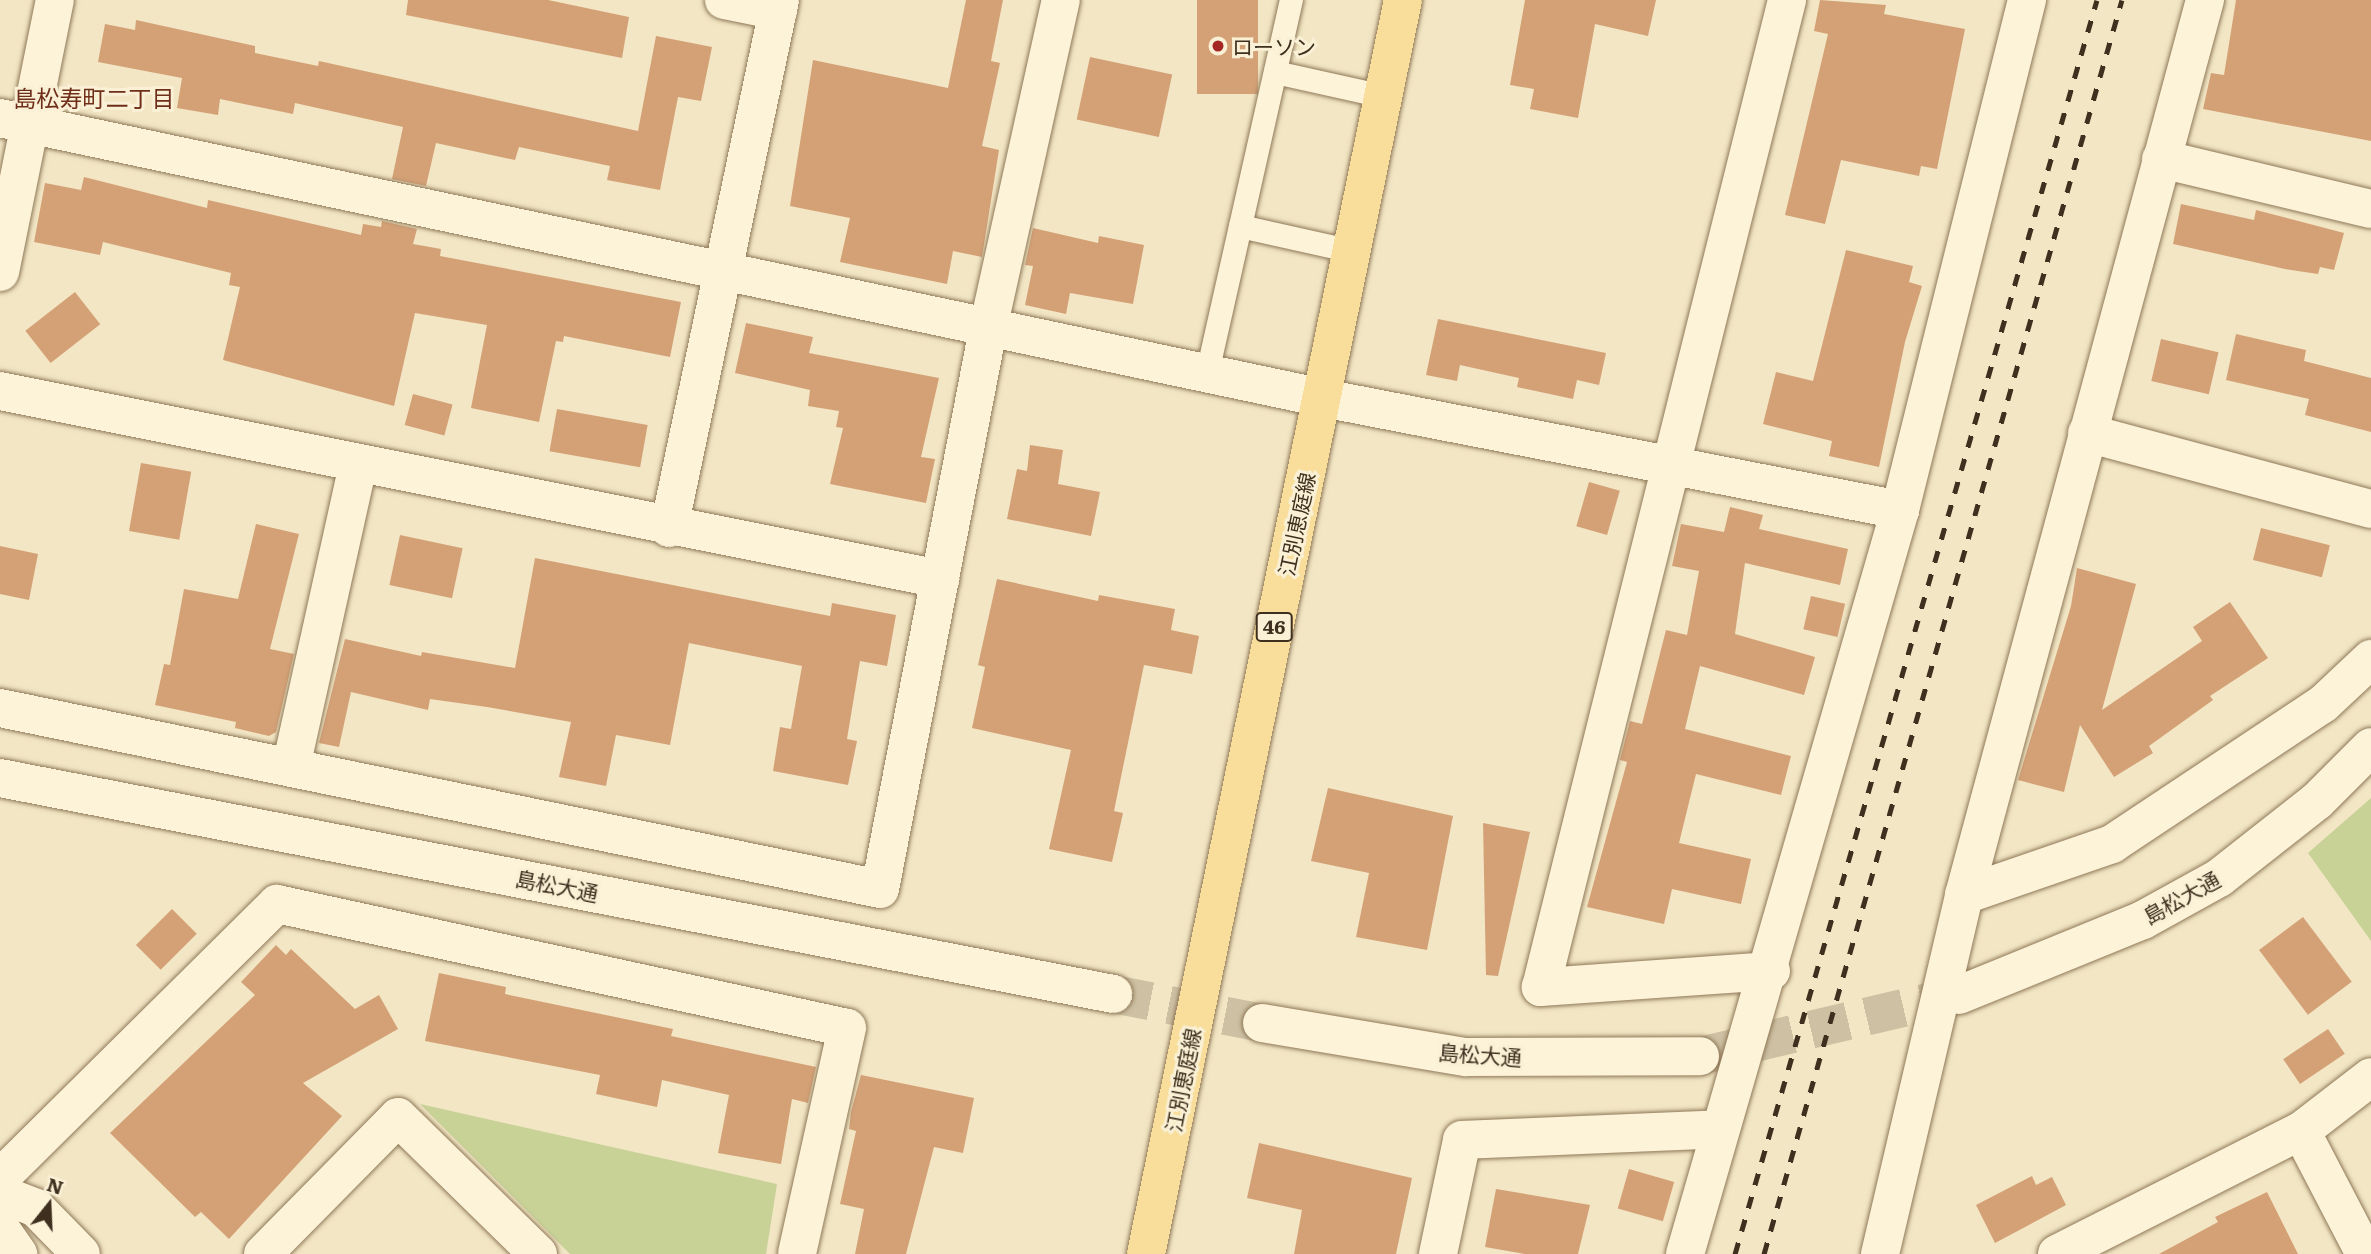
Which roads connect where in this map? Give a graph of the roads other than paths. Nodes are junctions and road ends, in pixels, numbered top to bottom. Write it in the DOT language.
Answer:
graph roads {
  1 [pos="55,0"];
  2 [pos="724,0"];
  3 [pos="1061,0"];
  4 [pos="1291,0"];
  5 [pos="1403,0"];
  6 [pos="1787,0"];
  7 [pos="2027,0"];
  8 [pos="2205,0"];
  9 [pos="779,5"];
  10 [pos="1275,72"];
  11 [pos="1383,96"];
  12 [pos="15,121"];
  13 [pos="2161,159"];
  14 [pos="2371,209"];
  15 [pos="1240,226"];
  16 [pos="1352,251"];
  17 [pos="0,272"];
  18 [pos="726,272"];
  19 [pos="989,324"];
  20 [pos="1207,372"];
  21 [pos="0,391"];
  22 [pos="1323,398"];
  23 [pos="2088,433"];
  24 [pos="358,464"];
  25 [pos="1672,467"];
  26 [pos="2371,509"];
  27 [pos="1900,510"];
  28 [pos="669,528"];
  29 [pos="940,579"];
  30 [pos="2371,659"];
  31 [pos="0,708"];
  32 [pos="2371,747"];
  33 [pos="291,767"];
  34 [pos="0,778"];
  35 [pos="1964,895"];
  36 [pos="1771,971"];
  37 [pos="1113,994"];
  38 [pos="1959,995"];
  39 [pos="1262,1023"];
  40 [pos="1700,1056"];
  41 [pos="2371,1077"];
  42 [pos="1720,1129"];
  43 [pos="2301,1131"];
  44 [pos="0,1178"];
  45 [pos="0,1194"];
  46 [pos="0,1228"];
  47 [pos="18,1254"];
  48 [pos="81,1254"];
  49 [pos="263,1254"];
  50 [pos="538,1254"];
  51 [pos="797,1254"];
  52 [pos="1146,1254"];
  53 [pos="1438,1254"];
  54 [pos="1685,1254"];
  55 [pos="1880,1254"];
  56 [pos="2057,1254"];
  57 [pos="2365,1254"];
  1 -- 12 [label="street"];
  2 -- 9 [label="street"];
  3 -- 19 [label="street"];
  4 -- 10 [label="lane"];
  5 -- 11 [label="main road, 江別恵庭線 / 46"];
  6 -- 25 [label="street"];
  7 -- 27 [label="street"];
  8 -- 13 [label="street"];
  9 -- 18 [label="street"];
  10 -- 11 [label="lane"];
  10 -- 15 [label="lane"];
  11 -- 16 [label="main road, 江別恵庭線 / 46"];
  12 -- 17 [label="street"];
  12 -- 18 [label="street"];
  13 -- 14 [label="street"];
  13 -- 23 [label="street"];
  15 -- 16 [label="lane"];
  15 -- 20 [label="lane"];
  16 -- 22 [label="main road, 江別恵庭線 / 46"];
  18 -- 19 [label="street"];
  18 -- 28 [label="street"];
  19 -- 20 [label="street"];
  19 -- 29 [label="street"];
  20 -- 22 [label="street"];
  21 -- 24 [label="street"];
  22 -- 25 [label="street"];
  22 -- 52 [label="main road, 江別恵庭線 / 46"];
  23 -- 26 [label="street"];
  23 -- 35 [label="street"];
  24 -- 28 [label="street"];
  24 -- 33 [label="street"];
  25 -- 27 [label="street"];
  25 -- 36 [label="street"];
  27 -- 36 [label="street"];
  28 -- 29 [label="street"];
  29 -- 33 [label="street"];
  30 -- 35 [label="street"];
  31 -- 33 [label="street"];
  32 -- 38 [label="street, 島松大通"];
  34 -- 37 [label="street, 島松大通"];
  35 -- 55 [label="street"];
  36 -- 42 [label="street"];
  39 -- 40 [label="street, 島松大通"];
  41 -- 43 [label="street"];
  42 -- 53 [label="street"];
  42 -- 54 [label="street"];
  43 -- 56 [label="street"];
  43 -- 57 [label="street"];
  44 -- 51 [label="street"];
  45 -- 48 [label="street"];
  46 -- 47 [label="street"];
  49 -- 50 [label="street"];
}
